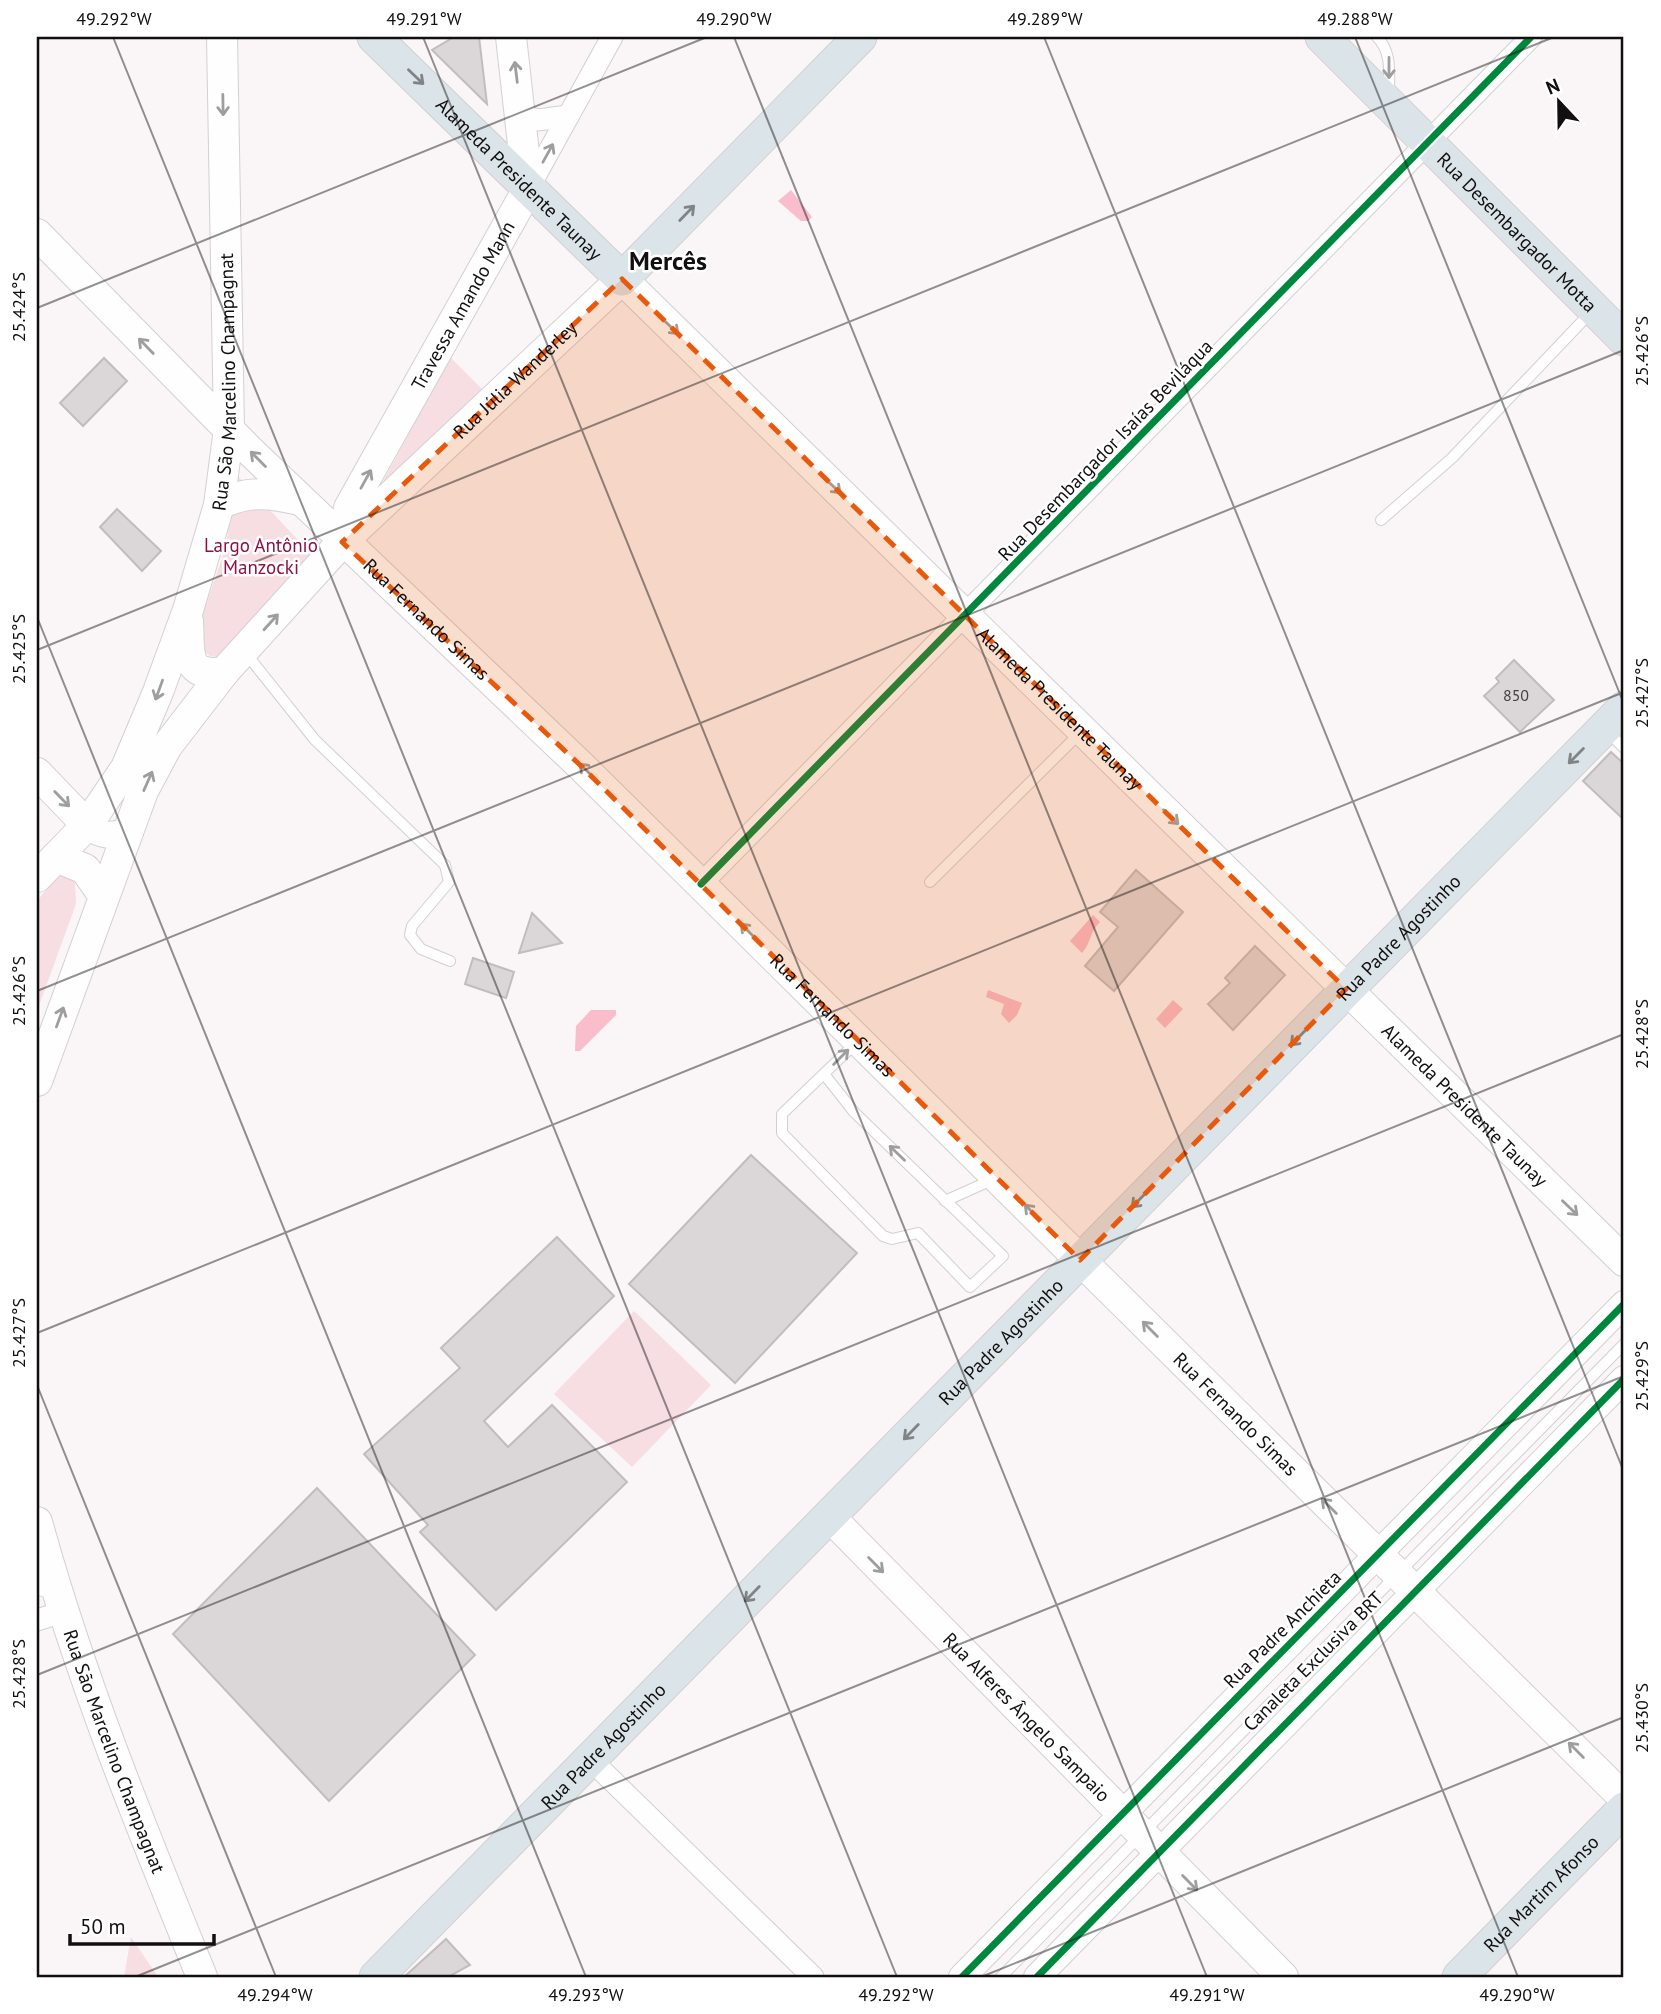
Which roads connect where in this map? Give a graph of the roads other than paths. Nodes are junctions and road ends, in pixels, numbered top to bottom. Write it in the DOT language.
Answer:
graph roads {
  1 [pos="222,37"];
  2 [pos="374,37"];
  3 [pos="511,37"];
  4 [pos="612,37"];
  5 [pos="860,37"];
  6 [pos="1322,37"];
  7 [pos="1377,37"];
  8 [pos="1531,37"];
  9 [pos="1389,103"];
  10 [pos="521,115"];
  11 [pos="568,116"];
  12 [pos="1428,142"];
  13 [pos="528,189"];
  14 [pos="37,234"];
  15 [pos="622,279"];
  16 [pos="1594,309"];
  17 [pos="1624,339"];
  18 [pos="229,350"];
  19 [pos="179,379"];
  20 [pos="229,429"];
  21 [pos="299,499"];
  22 [pos="219,505"];
  23 [pos="1381,520"];
  24 [pos="342,542"];
  25 [pos="188,610"];
  26 [pos="965,615"];
  27 [pos="234,662"];
  28 [pos="1618,728"];
  29 [pos="1082,730"];
  30 [pos="37,774"];
  31 [pos="87,825"];
  32 [pos="129,830"];
  33 [pos="47,867"];
  34 [pos="930,882"];
  35 [pos="701,884"];
  36 [pos="104,896"];
  37 [pos="450,961"];
  38 [pos="1346,989"];
  39 [pos="858,1040"];
  40 [pos="824,1074"];
  41 [pos="37,1081"];
  42 [pos="998,1178"];
  43 [pos="945,1201"];
  44 [pos="1080,1260"];
  45 [pos="1624,1261"];
  46 [pos="1624,1304"];
  47 [pos="1624,1344"];
  48 [pos="1624,1379"];
  49 [pos="829,1516"];
  50 [pos="37,1522"];
  51 [pos="1397,1573"];
  52 [pos="47,1591"];
  53 [pos="37,1620"];
  54 [pos="590,1759"];
  55 [pos="1624,1798"];
  56 [pos="1624,1809"];
  57 [pos="1141,1834"];
  58 [pos="202,1977"];
  59 [pos="376,1977"];
  60 [pos="813,1977"];
  61 [pos="962,1977"];
  62 [pos="1001,1977"];
  63 [pos="1037,1977"];
  64 [pos="1283,1977"];
  65 [pos="1459,1977"];
  1 -- 18 [label="main road, Rua São Marcelino Champagnat, one-way"];
  2 -- 13 [label="main road, Alameda Presidente Taunay, one-way"];
  10 -- 3 [label="main road, one-way"];
  4 -- 11 [label="street, Travessa Amando Mann"];
  15 -- 5 [label="main road, Rua Júlia Wanderley, one-way"];
  6 -- 9 [label="main road, Rua Desembargador Motta"];
  7 -- 9 [label="lane, one-way"];
  8 -- 12 [label="street, Rua Desembargador Isaías Beviláqua"];
  9 -- 12 [label="main road, Rua Desembargador Motta"];
  10 -- 11 [label="street"];
  10 -- 13 [label="main road"];
  13 -- 11 [label="street, Travessa Amando Mann, one-way"];
  12 -- 16 [label="main road, Rua Desembargador Motta"];
  12 -- 26 [label="street, Rua Desembargador Isaías Beviláqua"];
  13 -- 15 [label="main road, Alameda Presidente Taunay"];
  24 -- 13 [label="main road, Travessa Amando Mann, one-way"];
  19 -- 14 [label="main road, Rua Fernando Simas, one-way"];
  15 -- 24 [label="main road, Rua Júlia Wanderley"];
  15 -- 26 [label="main road, Alameda Presidente Taunay, one-way"];
  16 -- 17 [label="main road, Rua Desembargador Motta"];
  16 -- 23 [label="lane"];
  18 -- 19 [label="main road"];
  18 -- 20 [label="main road, Rua São Marcelino Champagnat"];
  19 -- 20 [label="main road, Rua Fernando Simas"];
  21 -- 20 [label="main road, Rua Fernando Simas, one-way"];
  20 -- 22 [label="main road, Rua São Marcelino Champagnat"];
  21 -- 22 [label="main road"];
  21 -- 24 [label="main road, Rua Fernando Simas"];
  22 -- 25 [label="main road, Rua São Marcelino Champagnat"];
  27 -- 24 [label="main road, Rua Júlia Wanderley, one-way"];
  35 -- 24 [label="main road, Rua Fernando Simas, one-way"];
  25 -- 27 [label="main road"];
  25 -- 31 [label="main road, Rua São Marcelino Champagnat, one-way"];
  26 -- 29 [label="main road, Alameda Presidente Taunay"];
  26 -- 35 [label="street, Rua Desembargador Isaías Beviláqua"];
  32 -- 27 [label="main road, Rua Júlia Wanderley, one-way"];
  27 -- 37 [label="lane"];
  28 -- 38 [label="main road, Rua Padre Agostinho, one-way"];
  29 -- 34 [label="lane"];
  29 -- 38 [label="main road, Alameda Presidente Taunay, one-way"];
  30 -- 31 [label="main road, one-way"];
  31 -- 32 [label="street"];
  31 -- 33 [label="main road"];
  32 -- 36 [label="main road"];
  33 -- 36 [label="main road"];
  39 -- 35 [label="main road, Rua Fernando Simas, one-way"];
  41 -- 36 [label="main road, one-way"];
  38 -- 44 [label="main road, Rua Padre Agostinho, one-way"];
  38 -- 45 [label="main road, Alameda Presidente Taunay, one-way"];
  40 -- 39 [label="lane, one-way"];
  39 -- 42 [label="main road, Rua Fernando Simas"];
  43 -- 40 [label="lane, one-way"];
  40 -- 43 [label="lane"];
  42 -- 43 [label="lane"];
  44 -- 42 [label="main road, Rua Fernando Simas, one-way"];
  44 -- 49 [label="main road, Rua Padre Agostinho, one-way"];
  51 -- 44 [label="main road, Rua Fernando Simas, one-way"];
  46 -- 51 [label="street, Rua Padre Anchieta"];
  47 -- 51 [label="lane, Canaleta Exclusiva BRT"];
  48 -- 51 [label="street, Rua Padre Anchieta"];
  49 -- 54 [label="main road, Rua Padre Agostinho, one-way"];
  49 -- 57 [label="main road, Rua Alferes Ângelo Sampaio, one-way"];
  50 -- 52 [label="main road, Rua São Marcelino Champagnat"];
  55 -- 51 [label="main road, Rua Fernando Simas, one-way"];
  51 -- 57 [label="street, Rua Padre Anchieta"];
  51 -- 57 [label="street, Rua Padre Anchieta"];
  52 -- 53 [label="street"];
  52 -- 58 [label="main road, Rua São Marcelino Champagnat"];
  54 -- 59 [label="main road, Rua Padre Agostinho"];
  54 -- 60 [label="street"];
  56 -- 65 [label="main road, Rua Martim Afonso"];
  57 -- 61 [label="street, Rua Padre Anchieta"];
  57 -- 62 [label="lane"];
  57 -- 63 [label="street, Rua Padre Anchieta"];
  57 -- 64 [label="main road, Rua Alferes Ângelo Sampaio, one-way"];
}
